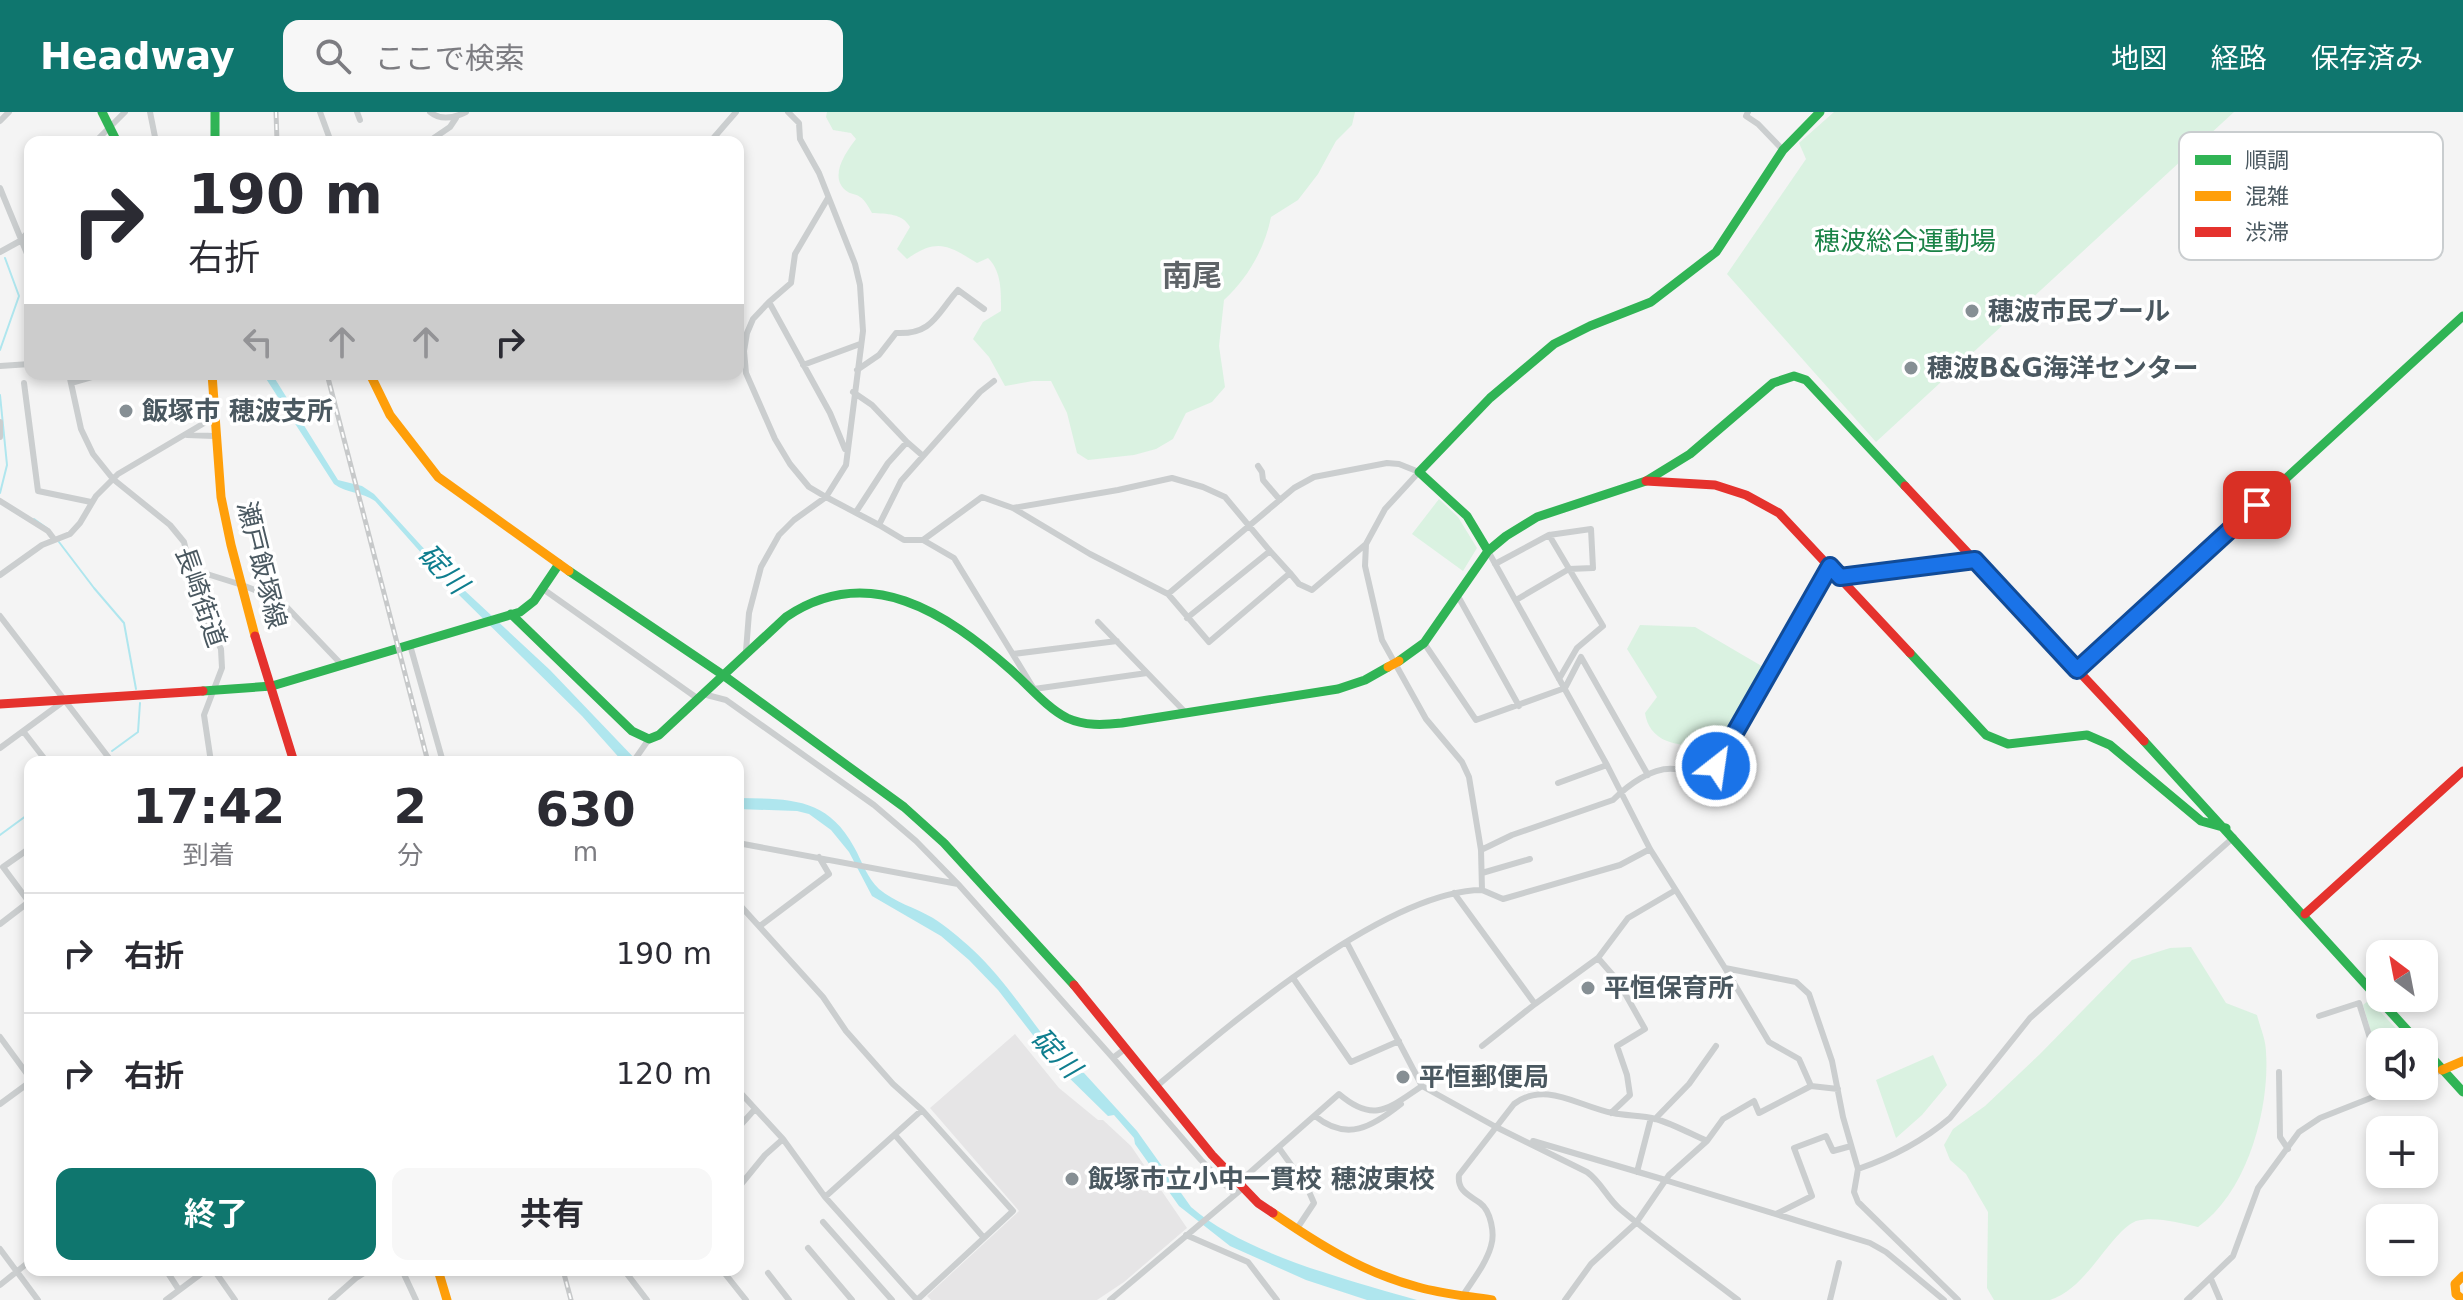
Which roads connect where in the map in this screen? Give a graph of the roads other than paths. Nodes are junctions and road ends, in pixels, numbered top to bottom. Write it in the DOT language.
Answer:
graph roads {
  1 [pos="9,112"];
  2 [pos="102,112"];
  3 [pos="125,112"];
  4 [pos="150,112"];
  5 [pos="215,112"];
  6 [pos="320,112"];
  7 [pos="357,112"];
  8 [pos="430,112"];
  9 [pos="466,112"];
  10 [pos="736,112"];
  11 [pos="788,112"];
  12 [pos="1748,112"];
  13 [pos="1820,112"];
  14 [pos="456,118"];
  15 [pos="360,120"];
  16 [pos="0,121"];
  17 [pos="110,127"];
  18 [pos="101,136"];
  19 [pos="114,136"];
  20 [pos="155,136"];
  21 [pos="215,136"];
  22 [pos="329,136"];
  23 [pos="437,136"];
  24 [pos="715,136"];
  25 [pos="1783,150"];
  26 [pos="0,188"];
  27 [pos="828,198"];
  28 [pos="24,237"];
  29 [pos="20,241"];
  30 [pos="24,249"];
  31 [pos="0,252"];
  32 [pos="769,302"];
  33 [pos="984,309"];
  34 [pos="2463,316"];
  35 [pos="860,344"];
  36 [pos="24,364"];
  37 [pos="803,365"];
  38 [pos="0,366"];
  39 [pos="857,370"];
  40 [pos="70,380"];
  41 [pos="81,380"];
  42 [pos="212,380"];
  43 [pos="373,380"];
  44 [pos="994,381"];
  45 [pos="24,383"];
  46 [pos="71,383"];
  47 [pos="853,392"];
  48 [pos="213,413"];
  49 [pos="0,422"];
  50 [pos="183,436"];
  51 [pos="214,436"];
  52 [pos="0,437"];
  53 [pos="907,442"];
  54 [pos="846,452"];
  55 [pos="923,456"];
  56 [pos="1258,466"];
  57 [pos="1419,472"];
  58 [pos="113,479"];
  59 [pos="1646,481"];
  60 [pos="826,497"];
  61 [pos="1280,500"];
  62 [pos="0,501"];
  63 [pos="91,502"];
  64 [pos="1013,508"];
  65 [pos="856,512"];
  66 [pos="879,525"];
  67 [pos="1250,526"];
  68 [pos="1549,535"];
  69 [pos="54,539"];
  70 [pos="923,540"];
  71 [pos="1366,544"];
  72 [pos="1270,551"];
  73 [pos="1488,551"];
  74 [pos="1975,560"];
  75 [pos="559,564"];
  76 [pos="1495,564"];
  77 [pos="1830,566"];
  78 [pos="191,569"];
  79 [pos="1569,569"];
  80 [pos="1290,573"];
  81 [pos="0,575"];
  82 [pos="1840,577"];
  83 [pos="242,585"];
  84 [pos="543,589"];
  85 [pos="1168,594"];
  86 [pos="1459,598"];
  87 [pos="1516,600"];
  88 [pos="511,614"];
  89 [pos="0,616"];
  90 [pos="1187,618"];
  91 [pos="1098,622"];
  92 [pos="1117,641"];
  93 [pos="1424,643"];
  94 [pos="410,645"];
  95 [pos="746,651"];
  96 [pos="1013,654"];
  97 [pos="342,665"];
  98 [pos="2077,670"];
  99 [pos="1147,673"];
  100 [pos="723,675"];
  101 [pos="1559,679"];
  102 [pos="272,686"];
  103 [pos="1565,688"];
  104 [pos="1034,689"];
  105 [pos="214,691"];
  106 [pos="700,696"];
  107 [pos="64,701"];
  108 [pos="0,704"];
  109 [pos="1519,706"];
  110 [pos="1186,713"];
  111 [pos="783,719"];
  112 [pos="23,731"];
  113 [pos="772,733"];
  114 [pos="649,739"];
  115 [pos="0,748"];
  116 [pos="42,756"];
  117 [pos="107,756"];
  118 [pos="210,756"];
  119 [pos="292,756"];
  120 [pos="441,756"];
  121 [pos="636,756"];
  122 [pos="1607,765"];
  123 [pos="2463,771"];
  124 [pos="1648,775"];
  125 [pos="1558,783"];
  126 [pos="1621,791"];
  127 [pos="2226,828"];
  128 [pos="2234,837"];
  129 [pos="744,844"];
  130 [pos="1650,849"];
  131 [pos="1481,850"];
  132 [pos="24,852"];
  133 [pos="819,857"];
  134 [pos="1530,859"];
  135 [pos="1482,873"];
  136 [pos="958,884"];
  137 [pos="1482,890"];
  138 [pos="1674,891"];
  139 [pos="24,893"];
  140 [pos="1454,893"];
  141 [pos="24,906"];
  142 [pos="744,909"];
  143 [pos="2305,914"];
  144 [pos="0,924"];
  145 [pos="760,926"];
  146 [pos="1347,943"];
  147 [pos="1598,958"];
  148 [pos="1725,968"];
  149 [pos="1293,978"];
  150 [pos="1535,1004"];
  151 [pos="2319,1016"];
  152 [pos="2367,1028"];
  153 [pos="2406,1028"];
  154 [pos="0,1037"];
  155 [pos="1399,1041"];
  156 [pos="1482,1046"];
  157 [pos="1716,1046"];
  158 [pos="1126,1048"];
  159 [pos="1113,1058"];
  160 [pos="2463,1061"];
  161 [pos="2438,1065"];
  162 [pos="2442,1070"];
  163 [pos="24,1071"];
  164 [pos="2279,1072"];
  165 [pos="2438,1072"];
  166 [pos="24,1085"];
  167 [pos="1158,1085"];
  168 [pos="1422,1086"];
  169 [pos="1811,1086"];
  170 [pos="1838,1089"];
  171 [pos="2463,1092"];
  172 [pos="744,1097"];
  173 [pos="2366,1098"];
  174 [pos="0,1104"];
  175 [pos="755,1109"];
  176 [pos="922,1110"];
  177 [pos="1611,1113"];
  178 [pos="1315,1116"];
  179 [pos="1653,1118"];
  180 [pos="744,1121"];
  181 [pos="1496,1127"];
  182 [pos="1506,1133"];
  183 [pos="895,1135"];
  184 [pos="783,1139"];
  185 [pos="1707,1141"];
  186 [pos="1851,1146"];
  187 [pos="1279,1148"];
  188 [pos="2288,1149"];
  189 [pos="1858,1169"];
  190 [pos="1637,1172"];
  191 [pos="744,1181"];
  192 [pos="1238,1189"];
  193 [pos="825,1197"];
  194 [pos="1776,1214"];
  195 [pos="823,1222"];
  196 [pos="1636,1223"];
  197 [pos="1296,1230"];
  198 [pos="1186,1235"];
  199 [pos="984,1238"];
  200 [pos="808,1248"];
  201 [pos="0,1249"];
  202 [pos="1839,1263"];
  203 [pos="24,1266"];
  204 [pos="17,1272"];
  205 [pos="768,1273"];
  206 [pos="170,1276"];
  207 [pos="198,1276"];
  208 [pos="218,1276"];
  209 [pos="359,1276"];
  210 [pos="405,1276"];
  211 [pos="440,1276"];
  212 [pos="629,1276"];
  213 [pos="727,1276"];
  214 [pos="2463,1276"];
  215 [pos="2211,1279"];
  216 [pos="0,1285"];
  217 [pos="179,1290"];
  218 [pos="1462,1298"];
  219 [pos="38,1300"];
  220 [pos="166,1300"];
  221 [pos="235,1300"];
  222 [pos="331,1300"];
  223 [pos="416,1300"];
  224 [pos="447,1300"];
  225 [pos="647,1300"];
  226 [pos="746,1300"];
  227 [pos="789,1300"];
  228 [pos="852,1300"];
  229 [pos="892,1300"];
  230 [pos="917,1300"];
  231 [pos="1110,1300"];
  232 [pos="1277,1300"];
  233 [pos="1492,1300"];
  234 [pos="1565,1300"];
  235 [pos="1738,1300"];
  236 [pos="1830,1300"];
  237 [pos="1944,1300"];
  238 [pos="1958,1300"];
  239 [pos="2187,1300"];
  240 [pos="2220,1300"];
  241 [pos="2463,1300"];
  1 -- 16 [label="street"];
  2 -- 17 [label="street"];
  3 -- 17 [label="street"];
  4 -- 20 [label="street"];
  5 -- 21 [label="street"];
  6 -- 22 [label="street"];
  7 -- 15 [label="street"];
  8 -- 14 [label="street"];
  9 -- 14 [label="street"];
  10 -- 24 [label="street"];
  11 -- 27 [label="street"];
  12 -- 25 [label="street"];
  13 -- 25 [label="street"];
  14 -- 23 [label="street"];
  17 -- 18 [label="street"];
  17 -- 19 [label="street"];
  25 -- 57 [label="street"];
  26 -- 29 [label="street"];
  27 -- 32 [label="street"];
  27 -- 35 [label="street"];
  28 -- 29 [label="street"];
  29 -- 30 [label="street"];
  29 -- 31 [label="street"];
  32 -- 37 [label="street"];
  32 -- 60 [label="street"];
  33 -- 39 [label="street"];
  34 -- 98 [label="street"];
  35 -- 37 [label="street"];
  35 -- 39 [label="street"];
  36 -- 38 [label="street"];
  37 -- 54 [label="street"];
  39 -- 47 [label="street"];
  40 -- 46 [label="street, 長崎街道"];
  41 -- 46 [label="street"];
  42 -- 48 [label="street, 瀬戸飯塚線"];
  43 -- 75 [label="street"];
  44 -- 55 [label="street"];
  45 -- 63 [label="street"];
  46 -- 58 [label="street, 長崎街道"];
  47 -- 53 [label="street"];
  47 -- 54 [label="street"];
  48 -- 50 [label="street"];
  48 -- 51 [label="street, 瀬戸飯塚線"];
  49 -- 52 [label="street"];
  50 -- 51 [label="street"];
  50 -- 58 [label="street"];
  51 -- 83 [label="street, 瀬戸飯塚線"];
  53 -- 55 [label="street"];
  53 -- 65 [label="street"];
  54 -- 60 [label="street"];
  55 -- 66 [label="street"];
  56 -- 61 [label="street"];
  57 -- 61 [label="street"];
  57 -- 71 [label="street"];
  57 -- 73 [label="street"];
  58 -- 63 [label="street"];
  58 -- 78 [label="street, 長崎街道"];
  59 -- 73 [label="street"];
  59 -- 74 [label="street"];
  59 -- 77 [label="street"];
  60 -- 65 [label="street"];
  60 -- 95 [label="street"];
  61 -- 67 [label="street"];
  62 -- 69 [label="street"];
  63 -- 69 [label="street"];
  64 -- 67 [label="street"];
  64 -- 70 [label="street"];
  64 -- 85 [label="street"];
  65 -- 66 [label="street"];
  66 -- 70 [label="street"];
  67 -- 72 [label="street"];
  67 -- 85 [label="street"];
  68 -- 76 [label="street"];
  68 -- 79 [label="street"];
  68 -- 79 [label="street"];
  69 -- 81 [label="street"];
  70 -- 96 [label="street"];
  71 -- 80 [label="street"];
  71 -- 131 [label="street"];
  72 -- 80 [label="street"];
  72 -- 90 [label="street"];
  73 -- 76 [label="street"];
  73 -- 86 [label="street"];
  74 -- 82 [label="street"];
  74 -- 98 [label="street"];
  75 -- 84 [label="street"];
  75 -- 100 [label="street"];
  76 -- 87 [label="street"];
  77 -- 82 [label="street"];
  77 -- 124 [label="street"];
  78 -- 83 [label="street"];
  78 -- 105 [label="street, 長崎街道"];
  79 -- 87 [label="street"];
  79 -- 101 [label="street"];
  80 -- 90 [label="street"];
  82 -- 127 [label="street"];
  83 -- 97 [label="street"];
  83 -- 102 [label="street, 瀬戸飯塚線"];
  84 -- 88 [label="street"];
  84 -- 106 [label="street"];
  85 -- 90 [label="street"];
  86 -- 93 [label="street"];
  86 -- 109 [label="street"];
  87 -- 101 [label="street"];
  88 -- 94 [label="street"];
  88 -- 114 [label="street"];
  89 -- 107 [label="street"];
  91 -- 92 [label="street"];
  92 -- 96 [label="street"];
  92 -- 99 [label="street"];
  93 -- 109 [label="street"];
  93 -- 110 [label="street, bridge"];
  94 -- 97 [label="street"];
  94 -- 120 [label="street"];
  95 -- 100 [label="street"];
  95 -- 104 [label="street"];
  96 -- 104 [label="street"];
  97 -- 102 [label="street"];
  98 -- 127 [label="street"];
  99 -- 104 [label="street"];
  99 -- 110 [label="street"];
  100 -- 106 [label="street"];
  100 -- 111 [label="street"];
  101 -- 103 [label="street"];
  102 -- 105 [label="street"];
  102 -- 119 [label="street, 瀬戸飯塚線"];
  103 -- 109 [label="street"];
  103 -- 122 [label="street"];
  103 -- 124 [label="street"];
  104 -- 110 [label="street"];
  105 -- 107 [label="street"];
  105 -- 118 [label="street, 長崎街道"];
  106 -- 113 [label="street"];
  106 -- 114 [label="street"];
  107 -- 108 [label="street"];
  107 -- 112 [label="street"];
  107 -- 117 [label="street"];
  111 -- 113 [label="street"];
  111 -- 158 [label="street"];
  112 -- 115 [label="street"];
  112 -- 116 [label="street"];
  113 -- 136 [label="street"];
  114 -- 121 [label="street"];
  122 -- 125 [label="street"];
  122 -- 126 [label="street"];
  123 -- 143 [label="street"];
  124 -- 126 [label="street"];
  126 -- 130 [label="street"];
  126 -- 131 [label="street"];
  127 -- 128 [label="street"];
  128 -- 143 [label="street"];
  128 -- 189 [label="street"];
  129 -- 133 [label="street"];
  130 -- 137 [label="street"];
  130 -- 138 [label="street"];
  131 -- 135 [label="street"];
  132 -- 139 [label="street"];
  133 -- 136 [label="street"];
  133 -- 145 [label="street"];
  134 -- 135 [label="street"];
  135 -- 137 [label="street"];
  136 -- 159 [label="street"];
  137 -- 140 [label="street"];
  138 -- 147 [label="street"];
  138 -- 148 [label="street"];
  140 -- 146 [label="street"];
  140 -- 150 [label="street"];
  141 -- 144 [label="street"];
  142 -- 145 [label="street"];
  143 -- 153 [label="street"];
  145 -- 176 [label="street"];
  146 -- 149 [label="street"];
  146 -- 155 [label="street"];
  147 -- 150 [label="street"];
  147 -- 177 [label="street"];
  148 -- 169 [label="street"];
  148 -- 170 [label="street"];
  149 -- 155 [label="street"];
  149 -- 167 [label="street"];
  150 -- 156 [label="street"];
  151 -- 152 [label="street"];
  154 -- 163 [label="street"];
  155 -- 168 [label="street"];
  157 -- 179 [label="street"];
  158 -- 159 [label="street"];
  158 -- 167 [label="street"];
  159 -- 192 [label="street"];
  160 -- 162 [label="street"];
  161 -- 162 [label="street"];
  162 -- 165 [label="street"];
  162 -- 171 [label="street"];
  164 -- 188 [label="street"];
  166 -- 174 [label="street"];
  167 -- 192 [label="street"];
  168 -- 178 [label="street"];
  168 -- 178 [label="street"];
  168 -- 181 [label="street"];
  169 -- 170 [label="street"];
  169 -- 185 [label="street"];
  170 -- 186 [label="street"];
  172 -- 175 [label="street"];
  173 -- 188 [label="street"];
  175 -- 180 [label="street"];
  175 -- 184 [label="street"];
  176 -- 183 [label="street"];
  176 -- 199 [label="street"];
  177 -- 179 [label="street"];
  177 -- 181 [label="street"];
  178 -- 187 [label="street"];
  179 -- 185 [label="street"];
  179 -- 190 [label="street"];
  181 -- 182 [label="street"];
  181 -- 218 [label="street"];
  182 -- 190 [label="street"];
  182 -- 196 [label="street"];
  183 -- 193 [label="street"];
  183 -- 199 [label="street"];
  184 -- 191 [label="street"];
  184 -- 193 [label="street"];
  185 -- 196 [label="street"];
  186 -- 189 [label="street"];
  186 -- 194 [label="street"];
  187 -- 192 [label="street"];
  187 -- 197 [label="street"];
  188 -- 215 [label="street"];
  189 -- 238 [label="street"];
  190 -- 194 [label="street"];
  192 -- 197 [label="street"];
  192 -- 198 [label="street"];
  193 -- 230 [label="street"];
  194 -- 237 [label="street"];
  195 -- 229 [label="street"];
  196 -- 234 [label="street"];
  196 -- 235 [label="street"];
  197 -- 218 [label="street"];
  198 -- 231 [label="street"];
  198 -- 232 [label="street"];
  199 -- 230 [label="street"];
  200 -- 228 [label="street"];
  201 -- 204 [label="street"];
  202 -- 236 [label="street"];
  203 -- 204 [label="street"];
  204 -- 216 [label="street"];
  204 -- 219 [label="street"];
  205 -- 227 [label="street"];
  206 -- 217 [label="street"];
  207 -- 217 [label="street"];
  208 -- 221 [label="street"];
  209 -- 222 [label="street"];
  210 -- 223 [label="street"];
  211 -- 224 [label="street"];
  212 -- 225 [label="street"];
  213 -- 226 [label="street"];
  214 -- 241 [label="street"];
  215 -- 239 [label="street"];
  215 -- 240 [label="street"];
  217 -- 220 [label="street"];
  218 -- 233 [label="street"];
}
